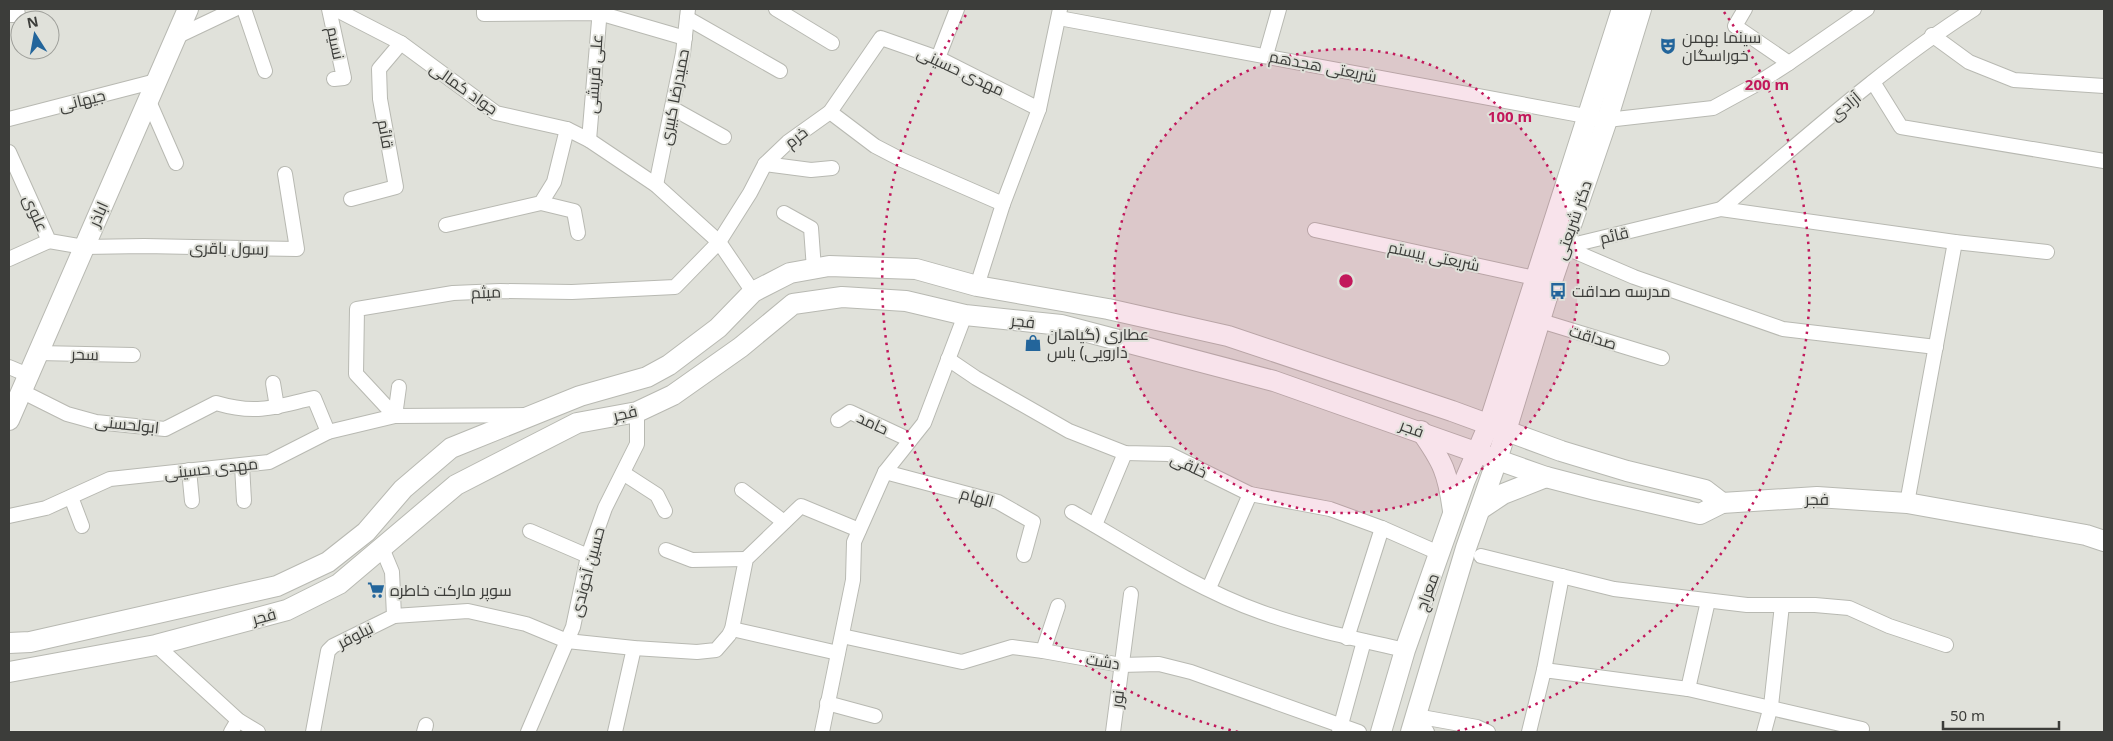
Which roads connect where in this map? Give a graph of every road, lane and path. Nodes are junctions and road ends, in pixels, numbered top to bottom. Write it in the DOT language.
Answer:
graph roads {
  1 [pos="17,9"];
  2 [pos="235,9"];
  3 [pos="244,9"];
  4 [pos="329,9"];
  5 [pos="335,9"];
  6 [pos="484,9"];
  7 [pos="776,9"];
  8 [pos="957,9"];
  9 [pos="1278,9"];
  10 [pos="1622,9"];
  11 [pos="1641,9"];
  12 [pos="1745,9"];
  13 [pos="1855,9"];
  14 [pos="1867,9"];
  15 [pos="1974,9"];
  16 [pos="183,10"];
  17 [pos="599,11"];
  18 [pos="688,13"];
  19 [pos="1060,13"];
  20 [pos="9,15"];
  21 [pos="1848,22"];
  22 [pos="1932,36"];
  23 [pos="176,37"];
  24 [pos="685,38"];
  25 [pos="881,38"];
  26 [pos="401,43"];
  27 [pos="832,43"];
  28 [pos="1266,55"];
  29 [pos="938,58"];
  30 [pos="1789,62"];
  31 [pos="265,71"];
  32 [pos="780,71"];
  33 [pos="339,79"];
  34 [pos="1873,82"];
  35 [pos="2104,86"];
  36 [pos="152,90"];
  37 [pos="672,108"];
  38 [pos="1039,108"];
  39 [pos="830,112"];
  40 [pos="1597,118"];
  41 [pos="9,119"];
  42 [pos="567,128"];
  43 [pos="724,137"];
  44 [pos="589,140"];
  45 [pos="9,152"];
  46 [pos="2104,161"];
  47 [pos="176,163"];
  48 [pos="765,164"];
  49 [pos="832,168"];
  50 [pos="285,174"];
  51 [pos="656,184"];
  52 [pos="351,199"];
  53 [pos="541,203"];
  54 [pos="1003,204"];
  55 [pos="1721,209"];
  56 [pos="784,213"];
  57 [pos="446,225"];
  58 [pos="1316,230"];
  59 [pos="578,233"];
  60 [pos="48,241"];
  61 [pos="719,242"];
  62 [pos="1956,242"];
  63 [pos="1556,245"];
  64 [pos="84,247"];
  65 [pos="2046,252"];
  66 [pos="9,259"];
  67 [pos="814,269"];
  68 [pos="1544,280"];
  69 [pos="977,286"];
  70 [pos="752,292"];
  71 [pos="964,314"];
  72 [pos="1532,318"];
  73 [pos="1936,346"];
  74 [pos="38,353"];
  75 [pos="133,355"];
  76 [pos="1662,358"];
  77 [pos="948,359"];
  78 [pos="9,367"];
  79 [pos="25,383"];
  80 [pos="274,383"];
  81 [pos="400,387"];
  82 [pos="1496,401"];
  83 [pos="277,406"];
  84 [pos="637,412"];
  85 [pos="530,415"];
  86 [pos="395,416"];
  87 [pos="1467,416"];
  88 [pos="9,420"];
  89 [pos="838,420"];
  90 [pos="1498,427"];
  91 [pos="1421,431"];
  92 [pos="328,432"];
  93 [pos="910,440"];
  94 [pos="1125,453"];
  95 [pos="1478,453"];
  96 [pos="1498,460"];
  97 [pos="242,465"];
  98 [pos="190,470"];
  99 [pos="885,472"];
  100 [pos="623,473"];
  101 [pos="1546,477"];
  102 [pos="742,490"];
  103 [pos="1250,494"];
  104 [pos="71,497"];
  105 [pos="192,501"];
  106 [pos="244,501"];
  107 [pos="1722,503"];
  108 [pos="1907,503"];
  109 [pos="1482,508"];
  110 [pos="665,511"];
  111 [pos="1072,512"];
  112 [pos="1453,515"];
  113 [pos="9,516"];
  114 [pos="784,522"];
  115 [pos="1095,525"];
  116 [pos="82,526"];
  117 [pos="1382,528"];
  118 [pos="859,530"];
  119 [pos="530,531"];
  120 [pos="2104,541"];
  121 [pos="382,548"];
  122 [pos="666,550"];
  123 [pos="1440,554"];
  124 [pos="1024,555"];
  125 [pos="588,556"];
  126 [pos="1481,556"];
  127 [pos="746,559"];
  128 [pos="1562,576"];
  129 [pos="277,586"];
  130 [pos="1208,588"];
  131 [pos="1131,594"];
  132 [pos="1708,601"];
  133 [pos="1782,605"];
  134 [pos="1058,606"];
  135 [pos="288,610"];
  136 [pos="394,616"];
  137 [pos="732,629"];
  138 [pos="842,636"];
  139 [pos="1348,638"];
  140 [pos="567,641"];
  141 [pos="1364,641"];
  142 [pos="9,643"];
  143 [pos="156,645"];
  144 [pos="1946,645"];
  145 [pos="634,648"];
  146 [pos="1043,650"];
  147 [pos="1405,650"];
  148 [pos="838,653"];
  149 [pos="1121,665"];
  150 [pos="1544,670"];
  151 [pos="9,672"];
  152 [pos="1688,689"];
  153 [pos="827,703"];
  154 [pos="1770,706"];
  155 [pos="875,716"];
  156 [pos="1413,724"];
  157 [pos="234,726"];
  158 [pos="1340,729"];
  159 [pos="1862,729"];
  160 [pos="258,732"];
  161 [pos="313,732"];
  162 [pos="528,732"];
  163 [pos="615,732"];
  164 [pos="822,732"];
  165 [pos="1113,732"];
  166 [pos="1359,732"];
  167 [pos="1381,732"];
  168 [pos="1427,732"];
  169 [pos="1488,732"];
  170 [pos="1529,732"];
  171 [pos="1764,732"];
  1 -- 20 [label="street"];
  2 -- 23 [label="street"];
  3 -- 31 [label="street"];
  4 -- 33 [label="street, نسیم"];
  5 -- 26 [label="street, جواد کمالی"];
  6 -- 17 [label="street"];
  7 -- 27 [label="street"];
  8 -- 29 [label="street"];
  9 -- 28 [label="street"];
  10 -- 40 [label="main road, دکتر شریعتی"];
  11 -- 40 [label="main road, دکتر شریعتی"];
  12 -- 30 [label="street"];
  13 -- 21 [label="street"];
  14 -- 21 [label="street, شریعتی هجدهم"];
  15 -- 22 [label="street, آزادی"];
  16 -- 23 [label="main road, اباذر"];
  17 -- 24 [label="street"];
  17 -- 44 [label="street, علی قریشی"];
  18 -- 24 [label="street, حمیدرضا کبیری"];
  18 -- 32 [label="street"];
  19 -- 28 [label="street, شریعتی هجدهم"];
  19 -- 38 [label="street, شریعتی هجدهم"];
  21 -- 30 [label="street, شریعتی هجدهم"];
  22 -- 34 [label="street, آزادی"];
  22 -- 35 [label="street"];
  23 -- 36 [label="main road, اباذر"];
  24 -- 37 [label="street, حمیدرضا کبیری"];
  25 -- 29 [label="street, مهدی حسینی"];
  25 -- 39 [label="street, خرم"];
  26 -- 42 [label="street, جواد کمالی"];
  26 -- 52 [label="street, قائم"];
  28 -- 40 [label="street, شریعتی هجدهم"];
  29 -- 38 [label="street, مهدی حسینی"];
  30 -- 40 [label="street, شریعتی هجدهم"];
  34 -- 46 [label="street"];
  34 -- 55 [label="street, آزادی"];
  36 -- 41 [label="street, جیهانی"];
  36 -- 47 [label="street"];
  36 -- 64 [label="main road, اباذر"];
  37 -- 43 [label="street"];
  37 -- 51 [label="street, حمیدرضا کبیری"];
  38 -- 54 [label="street, شریعتی هجدهم"];
  39 -- 48 [label="street, خرم"];
  39 -- 54 [label="street"];
  40 -- 63 [label="main road, دکتر شریعتی"];
  42 -- 44 [label="street, جواد کمالی"];
  42 -- 53 [label="street"];
  44 -- 51 [label="street, جواد کمالی"];
  45 -- 60 [label="street, علوی"];
  48 -- 49 [label="street"];
  48 -- 61 [label="street, خرم"];
  50 -- 64 [label="street, رسول باقری"];
  51 -- 61 [label="street, جواد کمالی"];
  53 -- 57 [label="street"];
  53 -- 59 [label="street"];
  54 -- 69 [label="street, شریعتی هجدهم"];
  55 -- 62 [label="street, قائم"];
  55 -- 63 [label="street, قائم"];
  56 -- 67 [label="street"];
  58 -- 68 [label="street, شریعتی بیستم"];
  60 -- 64 [label="street, علوی"];
  60 -- 66 [label="street"];
  61 -- 70 [label="street, جواد کمالی"];
  61 -- 86 [label="street, میثم"];
  62 -- 65 [label="street, قائم"];
  62 -- 73 [label="street"];
  63 -- 68 [label="main road, دکتر شریعتی"];
  63 -- 73 [label="street, قائم"];
  64 -- 74 [label="main road, اباذر"];
  67 -- 69 [label="main road"];
  67 -- 70 [label="main road"];
  68 -- 72 [label="main road, دکتر شریعتی"];
  69 -- 71 [label="main road"];
  69 -- 87 [label="main road"];
  70 -- 85 [label="main road"];
  71 -- 77 [label="street"];
  71 -- 84 [label="main road, فجر"];
  71 -- 91 [label="main road, فجر"];
  72 -- 76 [label="street, صداقت"];
  72 -- 82 [label="main road, دکتر شریعتی"];
  72 -- 90 [label="main road, دکتر شریعتی"];
  73 -- 108 [label="street"];
  74 -- 75 [label="street, سحر"];
  74 -- 79 [label="main road, اباذر"];
  77 -- 93 [label="street"];
  77 -- 94 [label="street, خلقی"];
  78 -- 79 [label="street, ابولحسنی"];
  79 -- 83 [label="street, ابولحسنی"];
  79 -- 88 [label="main road, اباذر"];
  80 -- 83 [label="street"];
  81 -- 86 [label="street"];
  82 -- 87 [label="main road"];
  82 -- 90 [label="main road, دکتر شریعتی"];
  83 -- 92 [label="street, ابولحسنی"];
  84 -- 100 [label="street, حسین آخوندی"];
  84 -- 121 [label="main road, فجر"];
  85 -- 86 [label="street, مهدی حسینی"];
  85 -- 129 [label="main road"];
  86 -- 92 [label="street, مهدی حسینی"];
  87 -- 90 [label="main road"];
  89 -- 93 [label="street, حامد"];
  90 -- 95 [label="main road, دکتر شریعتی"];
  90 -- 96 [label="main road, دکتر شریعتی"];
  90 -- 107 [label="main road"];
  91 -- 95 [label="main road, فجر"];
  91 -- 112 [label="main road"];
  92 -- 97 [label="street, مهدی حسینی"];
  93 -- 99 [label="street"];
  94 -- 103 [label="street, خلقی"];
  94 -- 115 [label="street"];
  95 -- 96 [label="main road, فجر"];
  95 -- 112 [label="main road, معراج"];
  96 -- 101 [label="main road, فجر"];
  96 -- 109 [label="main road, معراج"];
  97 -- 98 [label="street, مهدی حسینی"];
  97 -- 106 [label="street"];
  98 -- 104 [label="street, مهدی حسینی"];
  98 -- 105 [label="street"];
  99 -- 118 [label="street"];
  99 -- 124 [label="street, الهام"];
  100 -- 110 [label="street"];
  100 -- 125 [label="street, حسین آخوندی"];
  101 -- 107 [label="main road, فجر"];
  101 -- 109 [label="main road"];
  102 -- 114 [label="street"];
  103 -- 117 [label="street, خلقی"];
  103 -- 130 [label="street"];
  104 -- 113 [label="street, مهدی حسینی"];
  104 -- 116 [label="street"];
  107 -- 108 [label="main road, فجر"];
  108 -- 120 [label="main road, فجر"];
  109 -- 156 [label="main road, معراج"];
  111 -- 115 [label="street"];
  112 -- 123 [label="main road, معراج"];
  114 -- 118 [label="street"];
  114 -- 127 [label="street"];
  115 -- 130 [label="street"];
  117 -- 123 [label="street, خلقی"];
  117 -- 139 [label="street"];
  118 -- 138 [label="street"];
  119 -- 125 [label="street"];
  121 -- 135 [label="main road, فجر"];
  121 -- 136 [label="street"];
  122 -- 127 [label="street"];
  123 -- 147 [label="main road, معراج"];
  125 -- 140 [label="street, حسین آخوندی"];
  126 -- 128 [label="street"];
  127 -- 137 [label="street"];
  128 -- 132 [label="street"];
  128 -- 150 [label="street"];
  129 -- 135 [label="main road"];
  129 -- 142 [label="main road"];
  130 -- 139 [label="street"];
  131 -- 149 [label="street, نور"];
  132 -- 133 [label="street"];
  132 -- 152 [label="street"];
  133 -- 144 [label="street"];
  133 -- 154 [label="street"];
  134 -- 146 [label="street"];
  135 -- 143 [label="main road, فجر"];
  136 -- 140 [label="street"];
  136 -- 161 [label="street, نیلوفر"];
  137 -- 145 [label="street"];
  137 -- 148 [label="street"];
  138 -- 146 [label="street, دشت"];
  138 -- 148 [label="street"];
  139 -- 141 [label="street"];
  140 -- 145 [label="street"];
  140 -- 162 [label="street, حسین آخوندی"];
  141 -- 147 [label="street"];
  141 -- 158 [label="street"];
  143 -- 151 [label="main road, فجر"];
  143 -- 157 [label="street"];
  145 -- 163 [label="street"];
  146 -- 149 [label="street, دشت"];
  147 -- 167 [label="main road, معراج"];
  148 -- 153 [label="street"];
  149 -- 158 [label="street, دشت"];
  149 -- 165 [label="street, نور"];
  150 -- 152 [label="street"];
  150 -- 170 [label="street"];
  152 -- 154 [label="street"];
  153 -- 155 [label="street"];
  153 -- 164 [label="street"];
  154 -- 159 [label="street"];
  154 -- 171 [label="street"];
  156 -- 168 [label="street"];
  156 -- 169 [label="street"];
  157 -- 160 [label="street"];
  158 -- 166 [label="street, دشت"];
}
